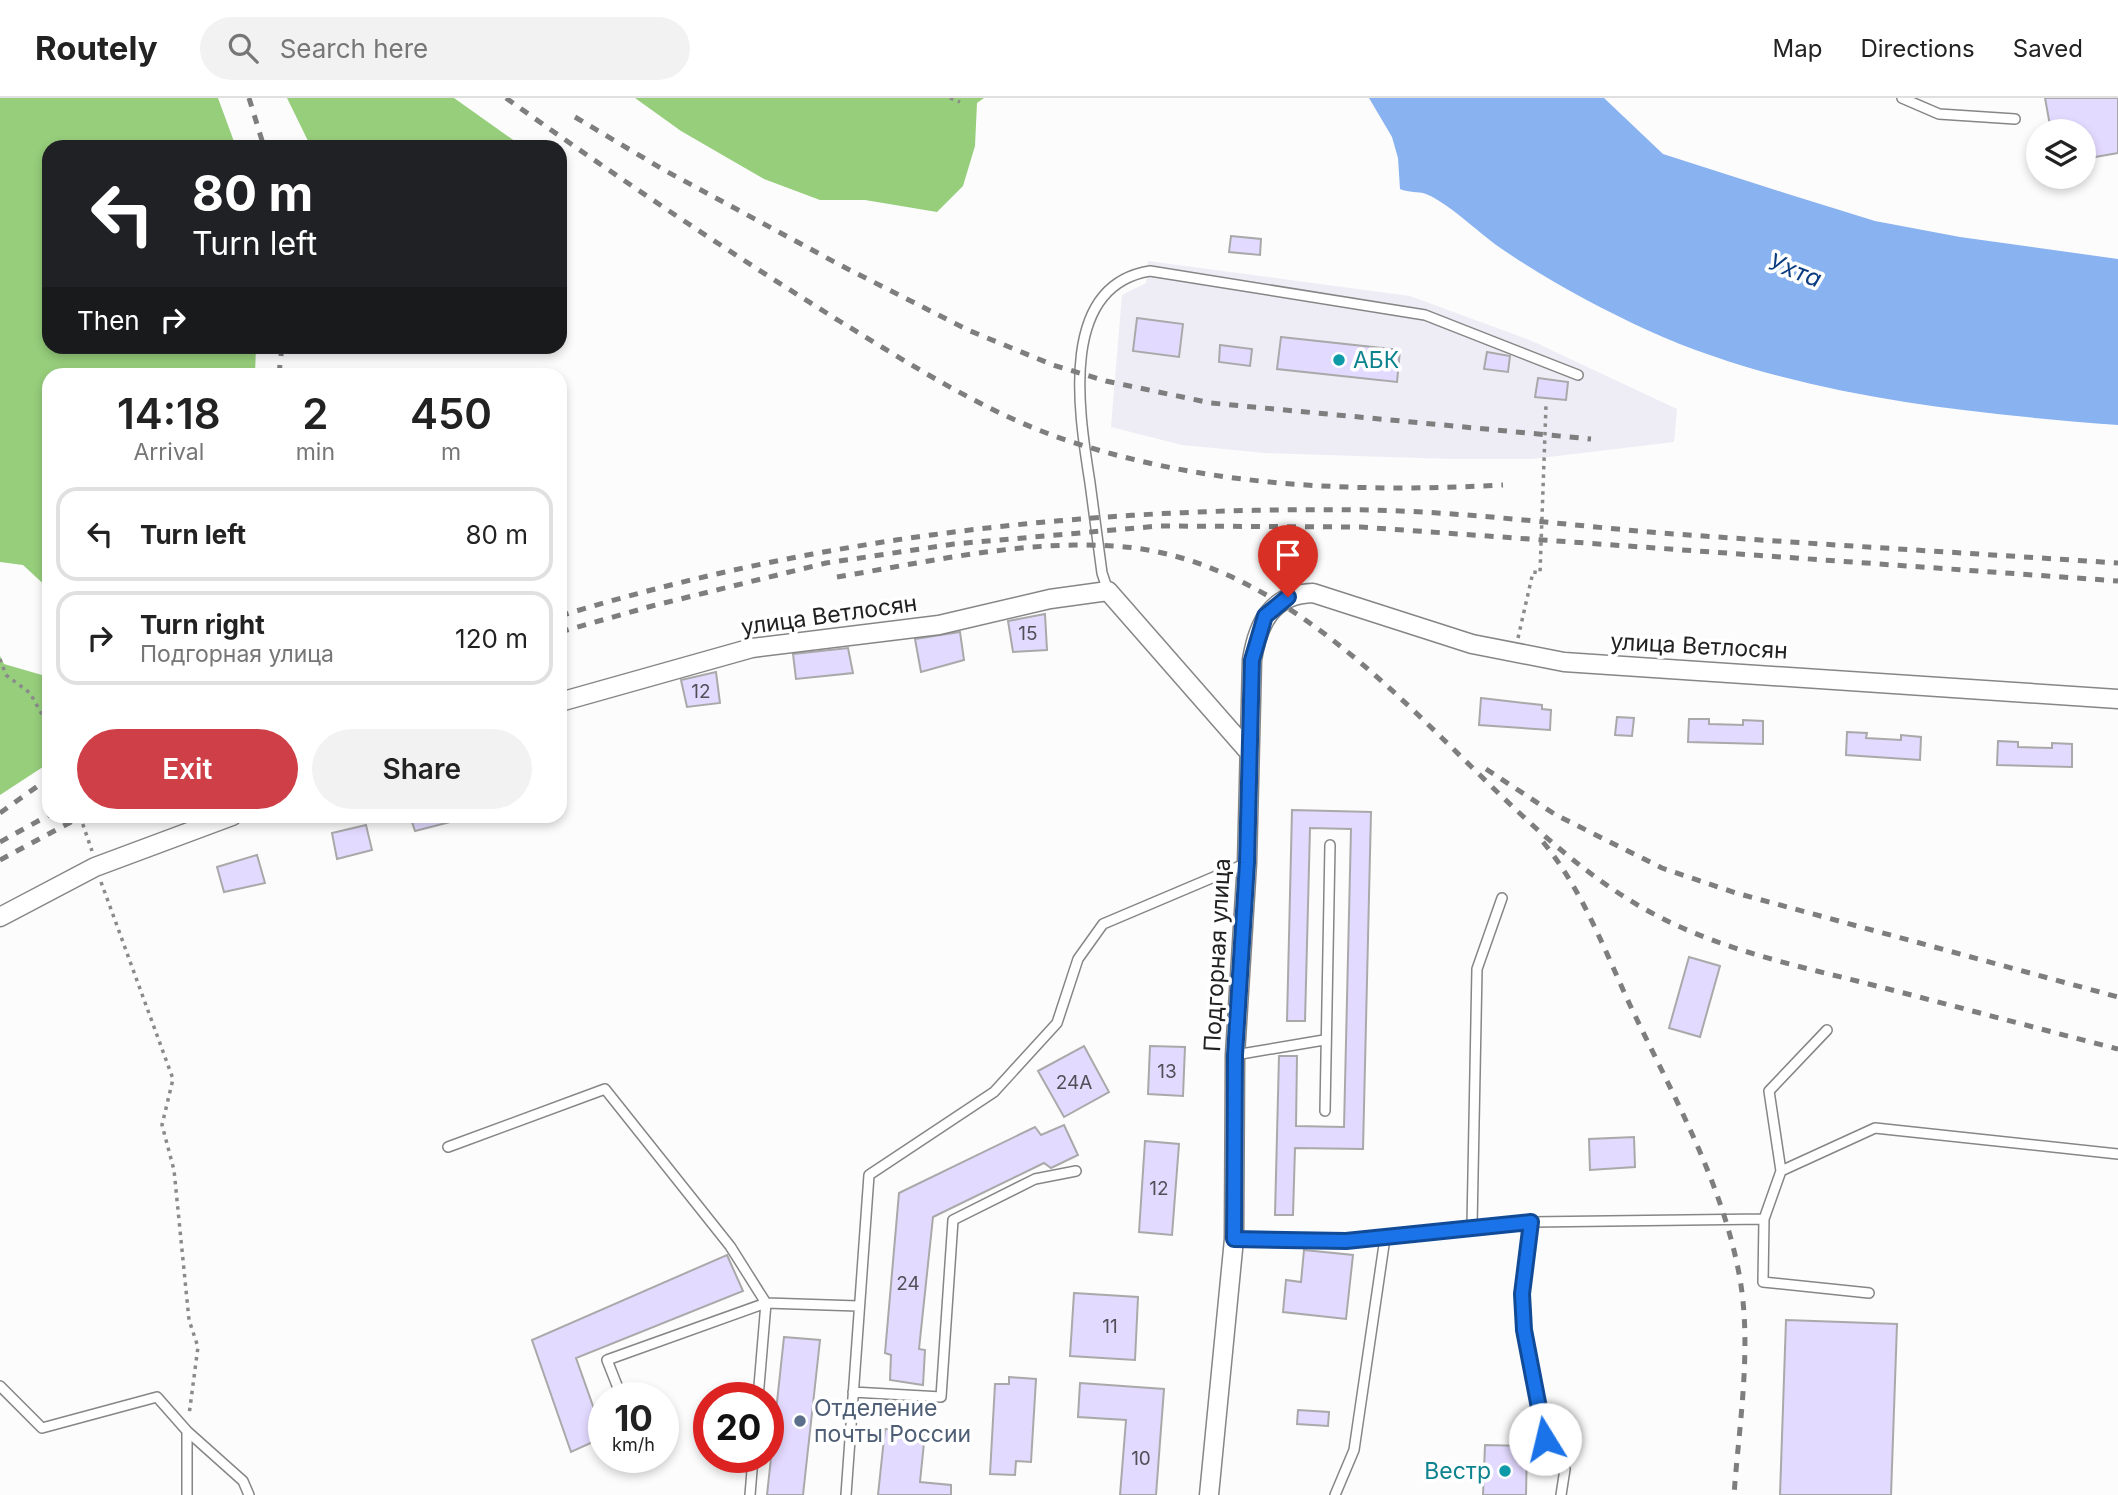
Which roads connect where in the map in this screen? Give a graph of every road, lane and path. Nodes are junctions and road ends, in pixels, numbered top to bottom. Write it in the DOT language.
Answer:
graph roads {
  1 [pos="950,98"];
  2 [pos="1902,98"];
  3 [pos="960,102"];
  4 [pos="2015,119"];
  5 [pos="1578,375"];
  6 [pos="1546,405"];
  7 [pos="1108,591"];
  8 [pos="1288,597"];
  9 [pos="1515,654"];
  10 [pos="0,659"];
  11 [pos="2118,699"];
  12 [pos="567,700"];
  13 [pos="42,714"];
  14 [pos="1249,752"];
  15 [pos="83,823"];
  16 [pos="213,823"];
  17 [pos="1330,845"];
  18 [pos="1247,863"];
  19 [pos="95,867"];
  20 [pos="1502,898"];
  21 [pos="0,917"];
  22 [pos="1827,1030"];
  23 [pos="1324,1040"];
  24 [pos="1235,1055"];
  25 [pos="1325,1111"];
  26 [pos="448,1147"];
  27 [pos="2118,1154"];
  28 [pos="1076,1171"];
  29 [pos="1781,1171"];
  30 [pos="1765,1219"];
  31 [pos="1531,1222"];
  32 [pos="1472,1226"];
  33 [pos="1385,1238"];
  34 [pos="1234,1239"];
  35 [pos="1869,1293"];
  36 [pos="766,1303"];
  37 [pos="858,1306"];
  38 [pos="616,1382"];
  39 [pos="759,1382"];
  40 [pos="0,1386"];
  41 [pos="853,1392"];
  42 [pos="187,1431"];
  43 [pos="752,1473"];
  44 [pos="187,1495"];
  45 [pos="249,1495"];
  46 [pos="750,1495"];
  47 [pos="846,1495"];
  48 [pos="1209,1495"];
  49 [pos="1335,1495"];
  50 [pos="1561,1495"];
  1 -- 3 [label="path"];
  2 -- 4 [label="lane"];
  5 -- 7 [label="lane"];
  6 -- 9 [label="path"];
  7 -- 12 [label="street, улица Ветлосян"];
  7 -- 14 [label="street"];
  8 -- 9 [label="street, улица Ветлосян"];
  8 -- 14 [label="street, Подгорная улица"];
  9 -- 11 [label="street, улица Ветлосян"];
  10 -- 13 [label="path"];
  14 -- 18 [label="street, Подгорная улица"];
  15 -- 19 [label="path"];
  16 -- 19 [label="street"];
  17 -- 23 [label="lane"];
  18 -- 24 [label="street, Подгорная улица"];
  18 -- 37 [label="lane"];
  19 -- 21 [label="street"];
  19 -- 42 [label="path"];
  20 -- 32 [label="lane"];
  22 -- 29 [label="lane"];
  23 -- 24 [label="lane"];
  23 -- 25 [label="lane"];
  24 -- 34 [label="street, Подгорная улица"];
  26 -- 36 [label="lane"];
  27 -- 29 [label="lane"];
  28 -- 41 [label="lane"];
  29 -- 30 [label="lane"];
  30 -- 31 [label="lane"];
  30 -- 35 [label="lane"];
  31 -- 32 [label="lane"];
  31 -- 50 [label="lane"];
  32 -- 33 [label="lane"];
  33 -- 34 [label="lane"];
  33 -- 49 [label="lane"];
  34 -- 48 [label="street, Подгорная улица"];
  36 -- 37 [label="lane"];
  36 -- 38 [label="lane"];
  36 -- 39 [label="lane"];
  37 -- 41 [label="lane"];
  40 -- 42 [label="lane"];
  41 -- 47 [label="lane"];
  42 -- 44 [label="lane"];
  42 -- 45 [label="lane"];
  43 -- 46 [label="lane"];
}
